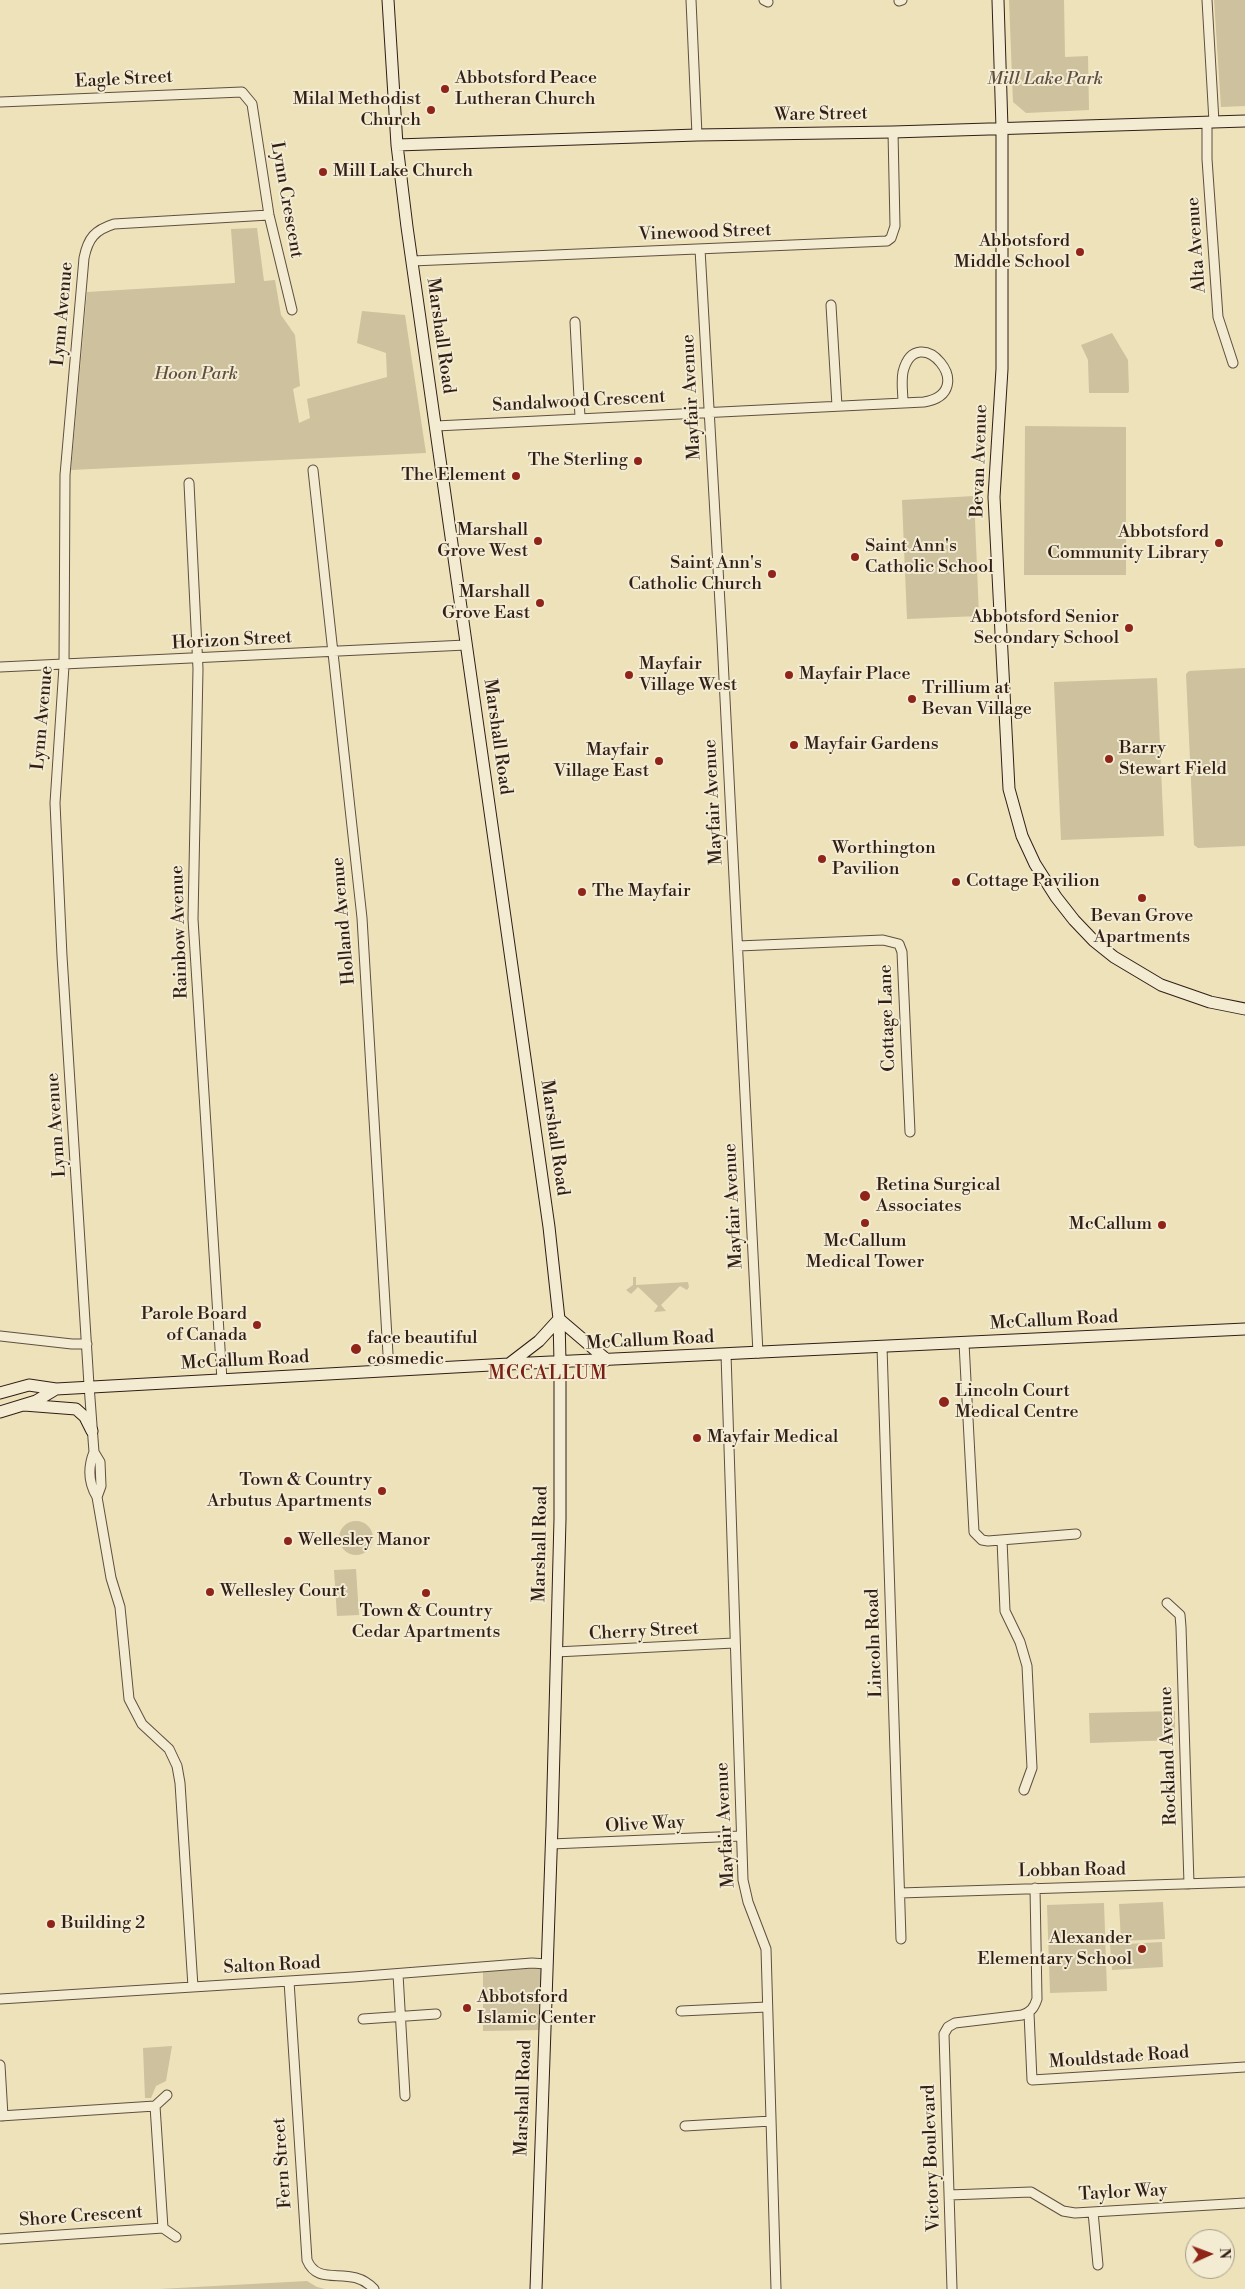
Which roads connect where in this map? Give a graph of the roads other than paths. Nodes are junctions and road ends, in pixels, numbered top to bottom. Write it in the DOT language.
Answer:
graph roads {
  1 [pos="388,0"];
  2 [pos="691,0"];
  3 [pos="998,0"];
  4 [pos="1207,0"];
  5 [pos="248,97"];
  6 [pos="0,102"];
  7 [pos="1245,121"];
  8 [pos="1210,122"];
  9 [pos="1002,128"];
  10 [pos="893,132"];
  11 [pos="697,134"];
  12 [pos="397,145"];
  13 [pos="269,214"];
  14 [pos="700,249"];
  15 [pos="412,261"];
  16 [pos="831,305"];
  17 [pos="292,310"];
  18 [pos="575,322"];
  19 [pos="1233,363"];
  20 [pos="903,403"];
  21 [pos="837,406"];
  22 [pos="710,412"];
  23 [pos="580,417"];
  24 [pos="436,426"];
  25 [pos="313,470"];
  26 [pos="189,483"];
  27 [pos="466,645"];
  28 [pos="332,653"];
  29 [pos="198,659"];
  30 [pos="64,666"];
  31 [pos="0,667"];
  32 [pos="738,946"];
  33 [pos="1245,1009"];
  34 [pos="910,1132"];
  35 [pos="559,1319"];
  36 [pos="1245,1329"];
  37 [pos="0,1336"];
  38 [pos="964,1343"];
  39 [pos="87,1344"];
  40 [pos="882,1347"];
  41 [pos="758,1353"];
  42 [pos="726,1354"];
  43 [pos="607,1360"];
  44 [pos="560,1362"];
  45 [pos="509,1364"];
  46 [pos="389,1371"];
  47 [pos="222,1380"];
  48 [pos="89,1385"];
  49 [pos="56,1389"];
  50 [pos="0,1393"];
  51 [pos="24,1405"];
  52 [pos="0,1412"];
  53 [pos="92,1431"];
  54 [pos="1076,1534"];
  55 [pos="1002,1540"];
  56 [pos="1170,1605"];
  57 [pos="734,1643"];
  58 [pos="556,1652"];
  59 [pos="1024,1790"];
  60 [pos="741,1836"];
  61 [pos="551,1844"];
  62 [pos="1245,1882"];
  63 [pos="1188,1884"];
  64 [pos="1035,1888"];
  65 [pos="900,1893"];
  66 [pos="901,1939"];
  67 [pos="546,1964"];
  68 [pos="398,1974"];
  69 [pos="289,1981"];
  70 [pos="193,1987"];
  71 [pos="0,1999"];
  72 [pos="767,2007"];
  73 [pos="681,2011"];
  74 [pos="1029,2013"];
  75 [pos="436,2014"];
  76 [pos="400,2016"];
  77 [pos="363,2019"];
  78 [pos="0,2065"];
  79 [pos="1245,2067"];
  80 [pos="167,2095"];
  81 [pos="405,2096"];
  82 [pos="156,2106"];
  83 [pos="2,2116"];
  84 [pos="771,2121"];
  85 [pos="685,2126"];
  86 [pos="949,2194"];
  87 [pos="1245,2203"];
  88 [pos="1093,2212"];
  89 [pos="163,2228"];
  90 [pos="176,2237"];
  91 [pos="0,2239"];
  92 [pos="1098,2265"];
  93 [pos="374,2289"];
  94 [pos="536,2289"];
  95 [pos="776,2289"];
  96 [pos="952,2289"];
  1 -- 12 [label="main road, Marshall Road"];
  2 -- 11 [label="street"];
  3 -- 9 [label="main road, Bevan Avenue"];
  4 -- 8 [label="street, Alta Avenue"];
  5 -- 6 [label="street, Eagle Street"];
  5 -- 13 [label="street, Lynn Crescent"];
  7 -- 8 [label="main road, Ware Street"];
  8 -- 9 [label="main road, Ware Street"];
  8 -- 19 [label="street, Alta Avenue"];
  9 -- 10 [label="main road, Ware Street"];
  9 -- 33 [label="main road, Bevan Avenue"];
  10 -- 11 [label="main road, Ware Street"];
  10 -- 14 [label="street, Vinewood Street"];
  11 -- 12 [label="main road, Ware Street"];
  12 -- 15 [label="main road, Marshall Road"];
  13 -- 17 [label="street, Lynn Crescent"];
  13 -- 30 [label="street, Lynn Avenue"];
  14 -- 15 [label="street, Vinewood Street"];
  14 -- 22 [label="street, Mayfair Avenue"];
  15 -- 24 [label="main road, Marshall Road"];
  16 -- 21 [label="street"];
  18 -- 23 [label="street"];
  20 -- 20 [label="street, Sandalwood Crescent"];
  20 -- 21 [label="street, Sandalwood Crescent"];
  21 -- 22 [label="street, Sandalwood Crescent"];
  22 -- 23 [label="street, Sandalwood Crescent"];
  22 -- 32 [label="street, Mayfair Avenue"];
  23 -- 24 [label="street, Sandalwood Crescent"];
  24 -- 27 [label="main road, Marshall Road"];
  25 -- 28 [label="street, Holland Avenue"];
  26 -- 29 [label="street, Rainbow Avenue"];
  27 -- 28 [label="street, Horizon Street"];
  27 -- 35 [label="main road, Marshall Road"];
  28 -- 29 [label="street, Horizon Street"];
  28 -- 46 [label="street, Holland Avenue"];
  29 -- 30 [label="street, Horizon Street"];
  29 -- 47 [label="street, Rainbow Avenue"];
  30 -- 31 [label="street, Horizon Street"];
  30 -- 39 [label="street, Lynn Avenue"];
  32 -- 34 [label="street, Cottage Lane"];
  32 -- 41 [label="street, Mayfair Avenue"];
  35 -- 43 [label="main road"];
  35 -- 44 [label="main road, Marshall Road"];
  35 -- 45 [label="main road"];
  36 -- 38 [label="main road, McCallum Road"];
  37 -- 39 [label="street"];
  38 -- 40 [label="main road, McCallum Road"];
  38 -- 55 [label="street"];
  39 -- 48 [label="street, Lynn Avenue"];
  40 -- 41 [label="main road, McCallum Road"];
  40 -- 65 [label="street, Lincoln Road"];
  41 -- 42 [label="main road, McCallum Road"];
  42 -- 43 [label="main road, McCallum Road"];
  42 -- 57 [label="street, Mayfair Avenue"];
  43 -- 44 [label="main road, McCallum Road"];
  44 -- 45 [label="main road, McCallum Road"];
  44 -- 58 [label="main road, Marshall Road"];
  45 -- 46 [label="main road, McCallum Road"];
  46 -- 47 [label="main road, McCallum Road"];
  47 -- 48 [label="main road, McCallum Road"];
  48 -- 49 [label="main road, McCallum Road"];
  48 -- 53 [label="street, Lynn Avenue"];
  49 -- 50 [label="main road, McCallum Road"];
  49 -- 51 [label="main road, McCallum Road"];
  51 -- 52 [label="main road, McCallum Road"];
  51 -- 53 [label="main road"];
  53 -- 70 [label="street, Lynn Avenue"];
  54 -- 55 [label="street"];
  55 -- 59 [label="street"];
  56 -- 63 [label="street, Rockland Avenue"];
  57 -- 58 [label="street, Cherry Street"];
  57 -- 60 [label="street, Mayfair Avenue"];
  58 -- 61 [label="main road, Marshall Road"];
  60 -- 61 [label="street, Olive Way"];
  60 -- 72 [label="street, Mayfair Avenue"];
  61 -- 67 [label="main road, Marshall Road"];
  62 -- 63 [label="street, Lobban Road"];
  63 -- 64 [label="street, Lobban Road"];
  64 -- 65 [label="street, Lobban Road"];
  64 -- 74 [label="street"];
  65 -- 66 [label="street, Lincoln Road"];
  67 -- 68 [label="street, Salton Road"];
  67 -- 94 [label="main road, Marshall Road"];
  68 -- 69 [label="street, Salton Road"];
  68 -- 76 [label="street"];
  69 -- 70 [label="street, Salton Road"];
  69 -- 93 [label="street, Fern Street"];
  70 -- 71 [label="street, Salton Road"];
  72 -- 73 [label="street"];
  72 -- 84 [label="street, Mayfair Avenue"];
  74 -- 79 [label="street, Mouldstade Road"];
  74 -- 86 [label="street, Victory Boulevard"];
  75 -- 76 [label="street"];
  76 -- 77 [label="street"];
  76 -- 81 [label="street"];
  78 -- 83 [label="street"];
  80 -- 82 [label="street"];
  82 -- 83 [label="street"];
  82 -- 89 [label="street, Shore Crescent"];
  84 -- 85 [label="street"];
  84 -- 95 [label="street, Mayfair Avenue"];
  86 -- 88 [label="street, Taylor Way"];
  86 -- 96 [label="street, Victory Boulevard"];
  87 -- 88 [label="street, Taylor Way"];
  88 -- 92 [label="street"];
  89 -- 90 [label="street, Shore Crescent"];
  89 -- 91 [label="street, Shore Crescent"];
}
